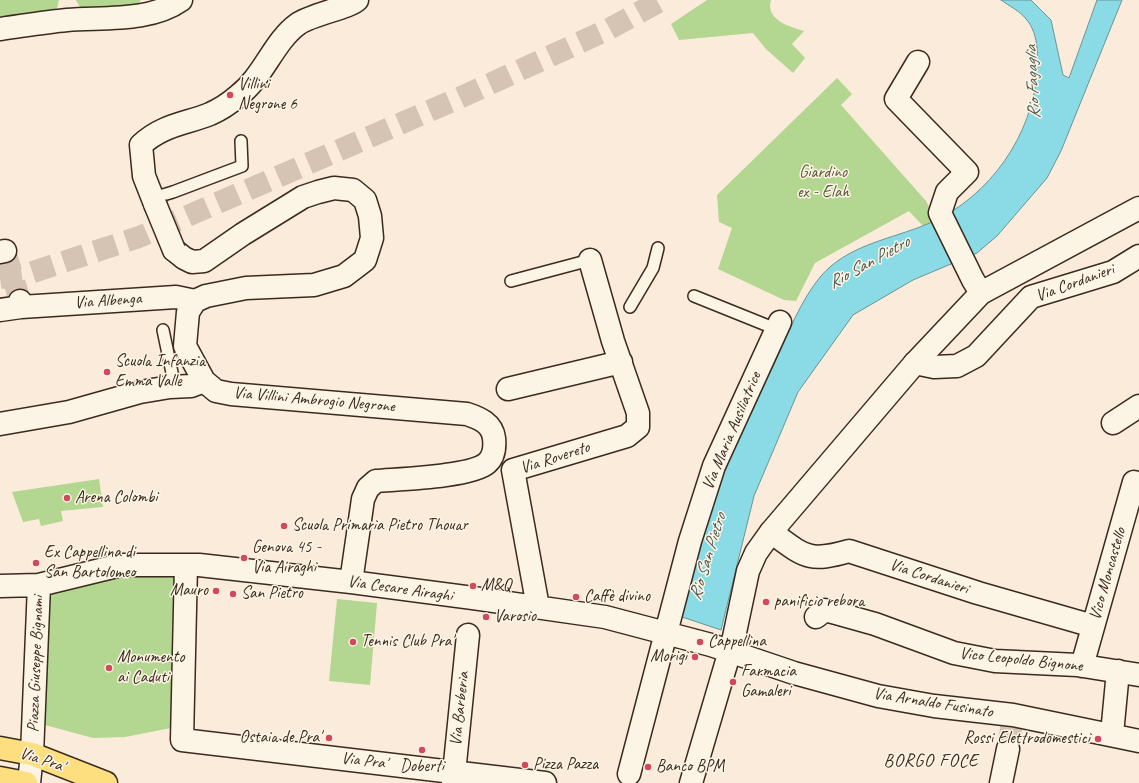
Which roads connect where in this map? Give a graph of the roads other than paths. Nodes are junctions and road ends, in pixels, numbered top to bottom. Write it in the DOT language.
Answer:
graph roads {
  1 [pos="181,0"];
  2 [pos="357,0"];
  3 [pos="0,29"];
  4 [pos="918,62"];
  5 [pos="241,141"];
  6 [pos="154,201"];
  7 [pos="1139,208"];
  8 [pos="658,248"];
  9 [pos="1139,256"];
  10 [pos="590,260"];
  11 [pos="512,281"];
  12 [pos="981,293"];
  13 [pos="694,296"];
  14 [pos="195,301"];
  15 [pos="630,307"];
  16 [pos="0,310"];
  17 [pos="778,325"];
  18 [pos="163,330"];
  19 [pos="621,362"];
  20 [pos="915,363"];
  21 [pos="204,381"];
  22 [pos="175,387"];
  23 [pos="508,389"];
  24 [pos="1139,406"];
  25 [pos="1114,423"];
  26 [pos="0,424"];
  27 [pos="1134,482"];
  28 [pos="771,532"];
  29 [pos="186,565"];
  30 [pos="351,582"];
  31 [pos="39,585"];
  32 [pos="0,586"];
  33 [pos="538,607"];
  34 [pos="816,618"];
  35 [pos="1093,626"];
  36 [pos="667,633"];
  37 [pos="468,635"];
  38 [pos="730,651"];
  39 [pos="1082,666"];
  40 [pos="1118,671"];
  41 [pos="1139,675"];
  42 [pos="1112,734"];
  43 [pos="1139,741"];
  44 [pos="0,748"];
  45 [pos="1008,749"];
  46 [pos="32,754"];
  47 [pos="629,774"];
  48 [pos="453,777"];
  49 [pos="0,778"];
  50 [pos="28,783"];
  51 [pos="106,783"];
  52 [pos="545,783"];
  53 [pos="691,783"];
  54 [pos="1001,783"];
  1 -- 3 [label="street"];
  2 -- 6 [label="street"];
  4 -- 12 [label="street"];
  5 -- 6 [label="lane"];
  6 -- 14 [label="street, bridge"];
  7 -- 12 [label="street, Via Cordanieri"];
  8 -- 15 [label="lane"];
  9 -- 20 [label="street, Via Cordanieri"];
  10 -- 11 [label="lane, Via Rovereto"];
  10 -- 19 [label="street, Via Rovereto"];
  12 -- 20 [label="street, Via Cordanieri"];
  13 -- 17 [label="lane"];
  14 -- 16 [label="street, Via Albenga"];
  14 -- 21 [label="street"];
  17 -- 36 [label="street, Via Maria Ausiliatrice"];
  18 -- 22 [label="lane"];
  19 -- 23 [label="street"];
  19 -- 33 [label="street, Via Rovereto"];
  20 -- 28 [label="street, Via Cordanieri"];
  21 -- 22 [label="street"];
  21 -- 30 [label="street, Via Villini Ambrogio Negrone"];
  22 -- 26 [label="street"];
  24 -- 25 [label="street"];
  27 -- 35 [label="street, Vico Moncastello"];
  28 -- 35 [label="street, Via Cordanieri"];
  28 -- 38 [label="street, Via Cordanieri"];
  29 -- 30 [label="street, Via Cesare Airaghi"];
  29 -- 31 [label="street, Piazza Giuseppe Bignami"];
  29 -- 48 [label="street, Via Pra'"];
  30 -- 33 [label="street, Via Cesare Airaghi"];
  31 -- 32 [label="street"];
  31 -- 46 [label="street, Piazza Giuseppe Bignami"];
  33 -- 36 [label="street, Via Cesare Airaghi"];
  34 -- 39 [label="street, Vico Leopoldo Bignone"];
  35 -- 39 [label="street, Vico Moncastello"];
  36 -- 38 [label="street, Via Cesare Airaghi"];
  36 -- 47 [label="street, Via Maria Ausiliatrice"];
  37 -- 48 [label="street, Via Barberia"];
  38 -- 42 [label="street, Via Arnaldo Fusinato"];
  38 -- 53 [label="street, Via Cordanieri"];
  39 -- 40 [label="street, Vico Leopoldo Bignone"];
  40 -- 41 [label="street, Vico Leopoldo Bignone"];
  40 -- 42 [label="street"];
  42 -- 43 [label="street, Via Arnaldo Fusinato"];
  44 -- 46 [label="main road, Via Pra'"];
  45 -- 54 [label="street"];
  46 -- 50 [label="street, Piazza Giuseppe Bignami"];
  46 -- 51 [label="main road, Via Pra'"];
  48 -- 52 [label="street, Via Pra'"];
  49 -- 50 [label="main road, Via Pra'"];
}
